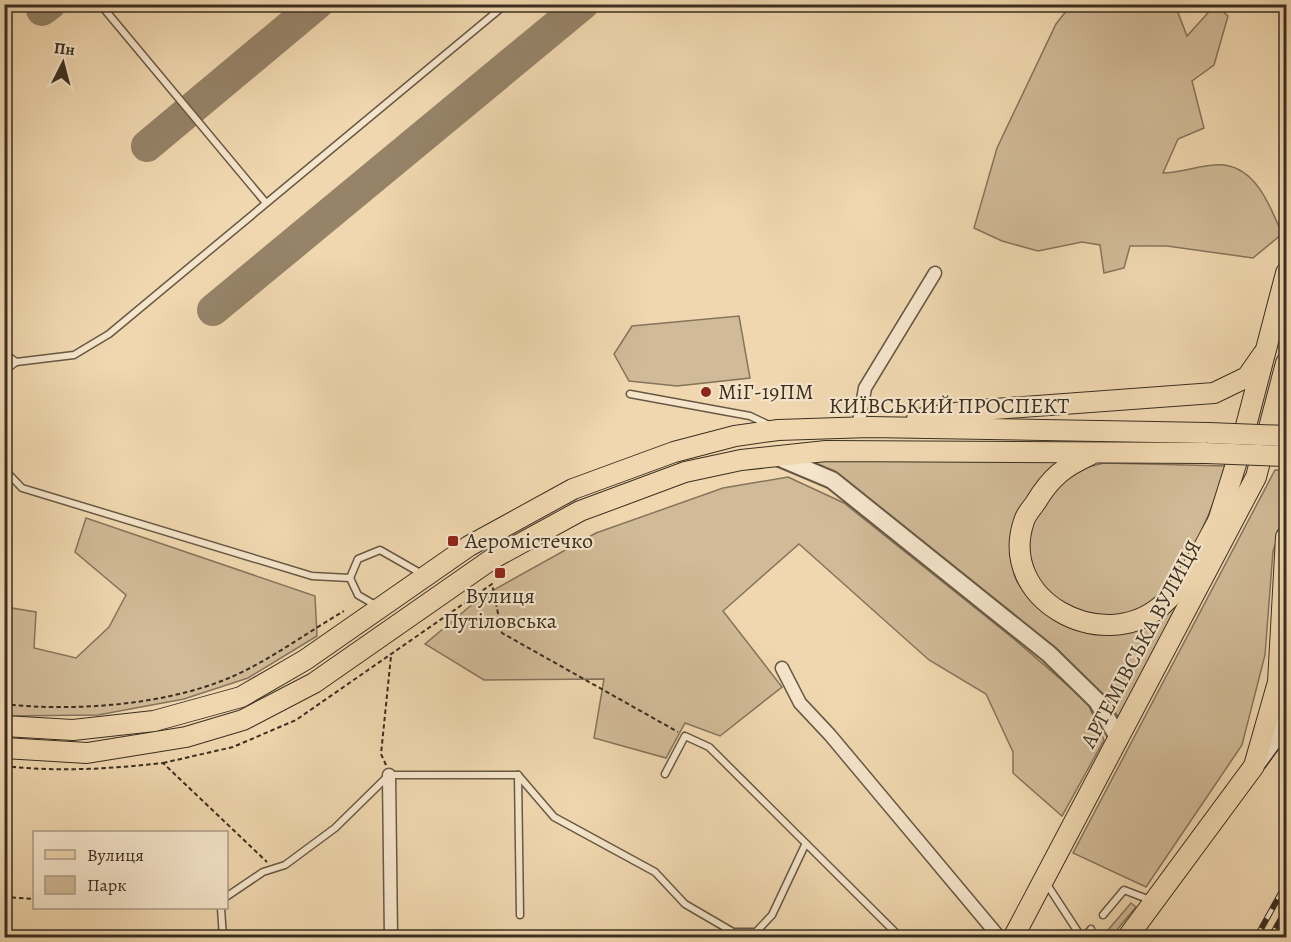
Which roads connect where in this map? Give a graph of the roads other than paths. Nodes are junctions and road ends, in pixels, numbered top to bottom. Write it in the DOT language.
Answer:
graph roads {
  1 [pos="100,4"];
  2 [pos="506,4"];
  3 [pos="266,204"];
  4 [pos="935,273"];
  5 [pos="1287,273"];
  6 [pos="4,353"];
  7 [pos="1263,354"];
  8 [pos="16,362"];
  9 [pos="1287,363"];
  10 [pos="4,371"];
  11 [pos="630,394"];
  12 [pos="864,427"];
  13 [pos="778,430"];
  14 [pos="735,436"];
  15 [pos="1287,436"];
  16 [pos="1095,453"];
  17 [pos="774,456"];
  18 [pos="1287,456"];
  19 [pos="741,460"];
  20 [pos="4,469"];
  21 [pos="1219,519"];
  22 [pos="1287,537"];
  23 [pos="425,576"];
  24 [pos="350,578"];
  25 [pos="439,597"];
  26 [pos="1193,599"];
  27 [pos="380,608"];
  28 [pos="401,623"];
  29 [pos="782,668"];
  30 [pos="1287,722"];
  31 [pos="4,726"];
  32 [pos="1119,739"];
  33 [pos="4,748"];
  34 [pos="1254,766"];
  35 [pos="665,774"];
  36 [pos="389,775"];
  37 [pos="518,775"];
  38 [pos="805,844"];
  39 [pos="1044,878"];
  40 [pos="228,896"];
  41 [pos="1155,901"];
  42 [pos="221,909"];
  43 [pos="520,915"];
  44 [pos="1103,915"];
  45 [pos="1091,929"];
  46 [pos="223,938"];
  47 [pos="391,938"];
  48 [pos="901,938"];
  49 [pos="1000,938"];
  50 [pos="1013,938"];
  51 [pos="1083,938"];
  52 [pos="1127,938"];
  1 -- 3 [label="lane"];
  2 -- 3 [label="lane"];
  3 -- 8 [label="lane"];
  4 -- 12 [label="street"];
  5 -- 7 [label="main road"];
  6 -- 8 [label="lane"];
  7 -- 12 [label="main road"];
  7 -- 21 [label="main road"];
  8 -- 10 [label="lane"];
  9 -- 26 [label="main road, АРТЕМІВСЬКА ВУЛИЦЯ"];
  11 -- 13 [label="lane"];
  12 -- 13 [label="main road, КИЇВСЬКИЙ ПРОСПЕКТ"];
  12 -- 15 [label="main road, КИЇВСЬКИЙ ПРОСПЕКТ, bridge"];
  13 -- 14 [label="main road, КИЇВСЬКИЙ ПРОСПЕКТ"];
  13 -- 17 [label="main road"];
  14 -- 19 [label="main road"];
  14 -- 23 [label="main road, КИЇВСЬКИЙ ПРОСПЕКТ"];
  16 -- 17 [label="main road, КИЇВСЬКИЙ ПРОСПЕКТ"];
  16 -- 18 [label="main road, КИЇВСЬКИЙ ПРОСПЕКТ, bridge"];
  16 -- 21 [label="main road"];
  17 -- 19 [label="main road, КИЇВСЬКИЙ ПРОСПЕКТ"];
  17 -- 32 [label="street"];
  19 -- 25 [label="main road, КИЇВСЬКИЙ ПРОСПЕКТ"];
  20 -- 24 [label="lane"];
  21 -- 26 [label="main road"];
  22 -- 34 [label="main road"];
  23 -- 24 [label="lane"];
  23 -- 25 [label="main road"];
  23 -- 27 [label="main road, КИЇВСЬКИЙ ПРОСПЕКТ"];
  24 -- 27 [label="lane"];
  25 -- 28 [label="main road, КИЇВСЬКИЙ ПРОСПЕКТ"];
  26 -- 32 [label="main road, АРТЕМІВСЬКА ВУЛИЦЯ"];
  27 -- 28 [label="main road"];
  27 -- 31 [label="main road, КИЇВСЬКИЙ ПРОСПЕКТ"];
  28 -- 33 [label="main road, КИЇВСЬКИЙ ПРОСПЕКТ"];
  29 -- 49 [label="street"];
  30 -- 34 [label="main road"];
  32 -- 39 [label="main road, АРТЕМІВСЬКА ВУЛИЦЯ"];
  34 -- 41 [label="main road"];
  35 -- 38 [label="lane"];
  36 -- 37 [label="lane"];
  36 -- 40 [label="lane"];
  36 -- 47 [label="street"];
  37 -- 38 [label="lane"];
  37 -- 43 [label="lane"];
  38 -- 48 [label="lane"];
  39 -- 50 [label="main road, АРТЕМІВСЬКА ВУЛИЦЯ"];
  39 -- 51 [label="lane"];
  41 -- 44 [label="lane"];
  41 -- 52 [label="main road"];
  42 -- 46 [label="lane"];
  45 -- 51 [label="lane"];
}
